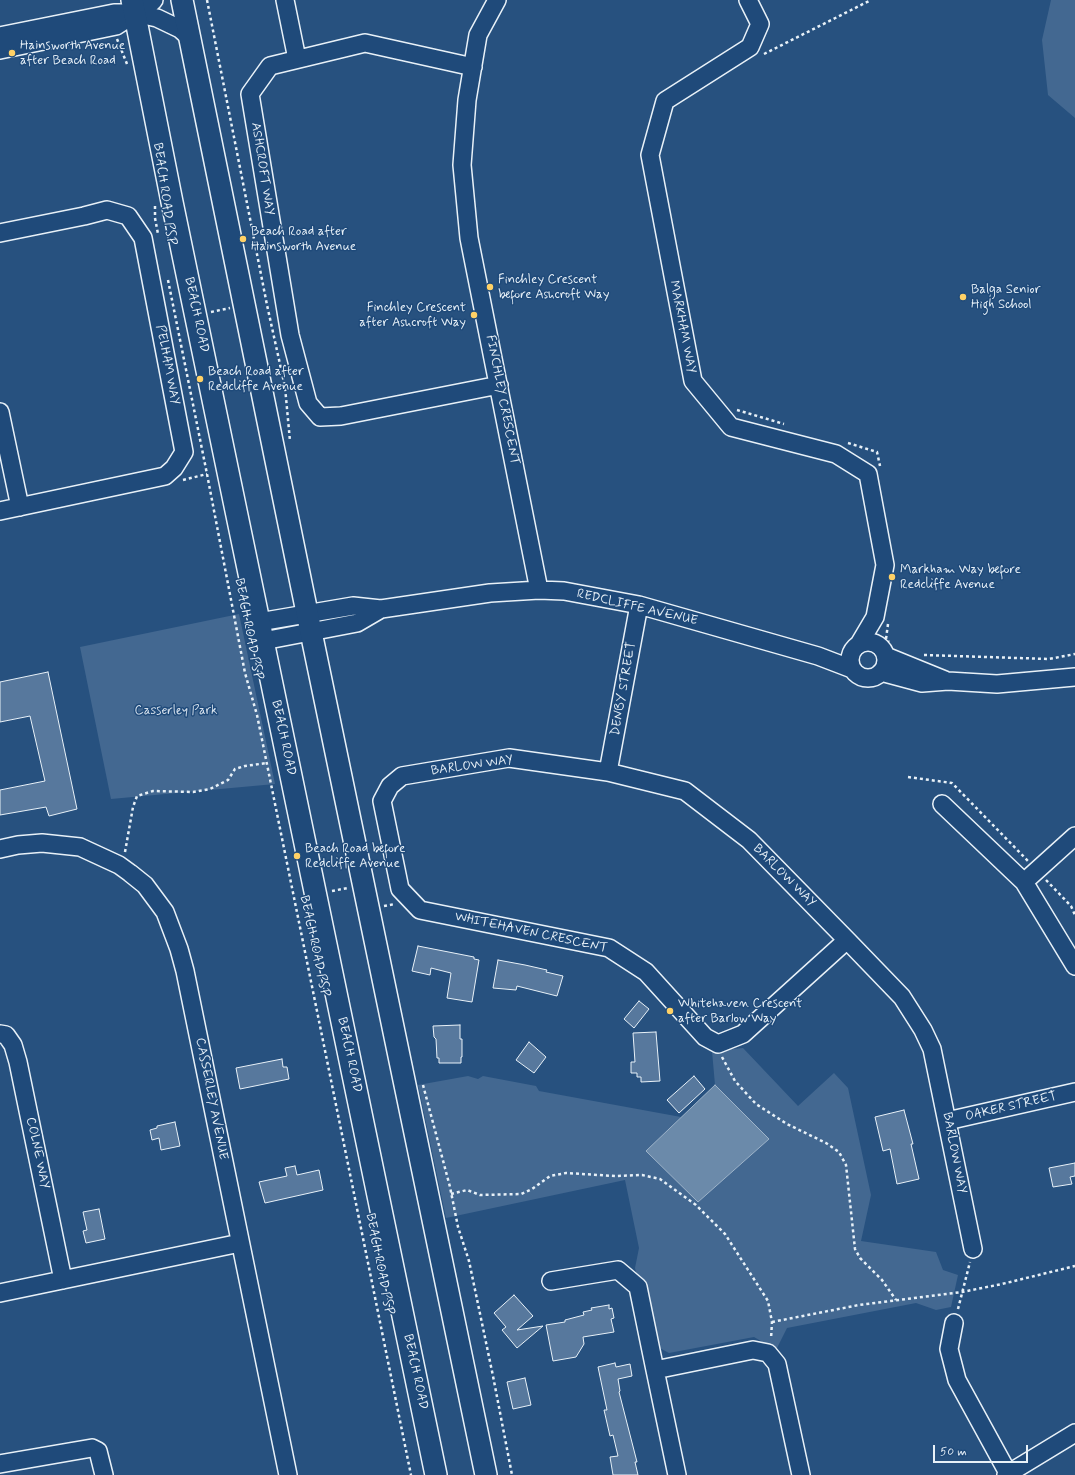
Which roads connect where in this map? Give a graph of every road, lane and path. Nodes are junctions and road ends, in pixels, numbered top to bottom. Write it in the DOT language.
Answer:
graph roads {
  1 [pos="154,0"];
  2 [pos="182,0"];
  3 [pos="207,0"];
  4 [pos="285,0"];
  5 [pos="497,0"];
  6 [pos="748,0"];
  7 [pos="871,0"];
  8 [pos="133,7"];
  9 [pos="116,26"];
  10 [pos="0,36"];
  11 [pos="190,38"];
  12 [pos="0,50"];
  13 [pos="758,56"];
  14 [pos="297,59"];
  15 [pos="128,67"];
  16 [pos="472,68"];
  17 [pos="155,202"];
  18 [pos="0,233"];
  19 [pos="160,241"];
  20 [pos="166,273"];
  21 [pos="266,301"];
  22 [pos="244,305"];
  23 [pos="196,315"];
  24 [pos="176,320"];
  25 [pos="498,385"];
  26 [pos="732,405"];
  27 [pos="0,412"];
  28 [pos="789,426"];
  29 [pos="841,441"];
  30 [pos="290,442"];
  31 [pos="880,467"];
  32 [pos="20,507"];
  33 [pos="0,511"];
  34 [pos="540,590"];
  35 [pos="639,605"];
  36 [pos="882,617"];
  37 [pos="309,622"];
  38 [pos="261,632"];
  39 [pos="857,646"];
  40 [pos="923,654"];
  41 [pos="1075,654"];
  42 [pos="818,656"];
  43 [pos="886,656"];
  44 [pos="852,669"];
  45 [pos="1075,677"];
  46 [pos="267,763"];
  47 [pos="608,772"];
  48 [pos="908,777"];
  49 [pos="390,786"];
  50 [pos="942,804"];
  51 [pos="1075,836"];
  52 [pos="0,849"];
  53 [pos="119,865"];
  54 [pos="1037,870"];
  55 [pos="1024,882"];
  56 [pos="363,885"];
  57 [pos="316,894"];
  58 [pos="294,900"];
  59 [pos="382,900"];
  60 [pos="385,910"];
  61 [pos="1075,915"];
  62 [pos="847,940"];
  63 [pos="1075,966"];
  64 [pos="0,1034"];
  65 [pos="718,1044"];
  66 [pos="422,1079"];
  67 [pos="1075,1092"];
  68 [pos="948,1121"];
  69 [pos="451,1194"];
  70 [pos="240,1243"];
  71 [pos="973,1249"];
  72 [pos="1075,1266"];
  73 [pos="63,1280"];
  74 [pos="551,1281"];
  75 [pos="962,1292"];
  76 [pos="0,1293"];
  77 [pos="896,1300"];
  78 [pos="772,1322"];
  79 [pos="954,1323"];
  80 [pos="768,1353"];
  81 [pos="656,1370"];
  82 [pos="1075,1433"];
  83 [pos="0,1464"];
  84 [pos="1007,1474"];
  85 [pos="104,1475"];
  86 [pos="288,1475"];
  87 [pos="411,1475"];
  88 [pos="436,1475"];
  89 [pos="486,1475"];
  90 [pos="512,1475"];
  91 [pos="677,1475"];
  92 [pos="801,1475"];
  1 -- 8 [label="street"];
  2 -- 11 [label="main road"];
  3 -- 21 [label="path"];
  4 -- 14 [label="street"];
  5 -- 16 [label="street, FINCHLEY CRESCENT"];
  6 -- 36 [label="street, MARKHAM WAY"];
  7 -- 13 [label="path"];
  8 -- 9 [label="street"];
  8 -- 10 [label="street"];
  8 -- 11 [label="street"];
  8 -- 23 [label="main road, BEACH ROAD"];
  9 -- 12 [label="street"];
  9 -- 15 [label="path"];
  11 -- 22 [label="main road"];
  14 -- 16 [label="street, ASHCROFT WAY"];
  14 -- 25 [label="street, ASHCROFT WAY"];
  16 -- 25 [label="street, FINCHLEY CRESCENT"];
  17 -- 19 [label="path, BEACH ROAD PSP"];
  18 -- 32 [label="street, PELHAM WAY"];
  20 -- 24 [label="path, BEACH ROAD PSP"];
  21 -- 22 [label="path"];
  21 -- 30 [label="path"];
  22 -- 23 [label="path"];
  22 -- 37 [label="main road"];
  23 -- 24 [label="path"];
  23 -- 38 [label="main road, BEACH ROAD"];
  24 -- 46 [label="path, BEACH ROAD PSP"];
  25 -- 34 [label="street, FINCHLEY CRESCENT"];
  26 -- 28 [label="path"];
  27 -- 32 [label="street"];
  29 -- 31 [label="path"];
  32 -- 33 [label="street, PELHAM WAY"];
  34 -- 35 [label="street, REDCLIFFE AVENUE"];
  34 -- 37 [label="street, REDCLIFFE AVENUE"];
  35 -- 42 [label="street, REDCLIFFE AVENUE"];
  35 -- 47 [label="street, DENBY STREET"];
  36 -- 39 [label="street, MARKHAM WAY"];
  36 -- 43 [label="street, MARKHAM WAY"];
  36 -- 43 [label="path"];
  37 -- 38 [label="street, REDCLIFFE AVENUE"];
  37 -- 56 [label="main road"];
  38 -- 57 [label="main road, BEACH ROAD"];
  39 -- 42 [label="street, REDCLIFFE AVENUE"];
  39 -- 43 [label="street"];
  39 -- 44 [label="street"];
  40 -- 41 [label="path"];
  42 -- 44 [label="street, REDCLIFFE AVENUE"];
  43 -- 44 [label="street"];
  43 -- 45 [label="street"];
  46 -- 53 [label="path"];
  46 -- 58 [label="path, BEACH ROAD PSP"];
  47 -- 49 [label="street, BARLOW WAY"];
  47 -- 62 [label="street, BARLOW WAY"];
  48 -- 54 [label="path"];
  49 -- 65 [label="street, WHITEHAVEN CRESCENT"];
  50 -- 55 [label="street"];
  51 -- 54 [label="street"];
  52 -- 53 [label="street, CASSERLEY AVENUE"];
  53 -- 70 [label="street, CASSERLEY AVENUE"];
  54 -- 55 [label="street"];
  54 -- 61 [label="path"];
  55 -- 63 [label="street"];
  56 -- 57 [label="path"];
  56 -- 89 [label="main road"];
  57 -- 58 [label="path"];
  57 -- 88 [label="main road, BEACH ROAD"];
  58 -- 87 [label="path, BEACH ROAD PSP"];
  59 -- 60 [label="path"];
  62 -- 65 [label="street"];
  62 -- 68 [label="street, BARLOW WAY"];
  64 -- 73 [label="street, COLNE WAY"];
  65 -- 77 [label="path"];
  66 -- 69 [label="path"];
  67 -- 68 [label="street, OAKER STREET"];
  68 -- 71 [label="street, BARLOW WAY"];
  69 -- 78 [label="path"];
  69 -- 90 [label="path"];
  70 -- 73 [label="street"];
  70 -- 86 [label="street, CASSERLEY AVENUE"];
  71 -- 75 [label="path"];
  72 -- 75 [label="path"];
  73 -- 76 [label="street"];
  74 -- 81 [label="street"];
  75 -- 77 [label="path"];
  75 -- 79 [label="path"];
  77 -- 78 [label="path"];
  78 -- 80 [label="path"];
  79 -- 84 [label="street"];
  80 -- 81 [label="street"];
  80 -- 92 [label="street"];
  81 -- 91 [label="street"];
  82 -- 84 [label="street"];
  83 -- 85 [label="street"];
}
